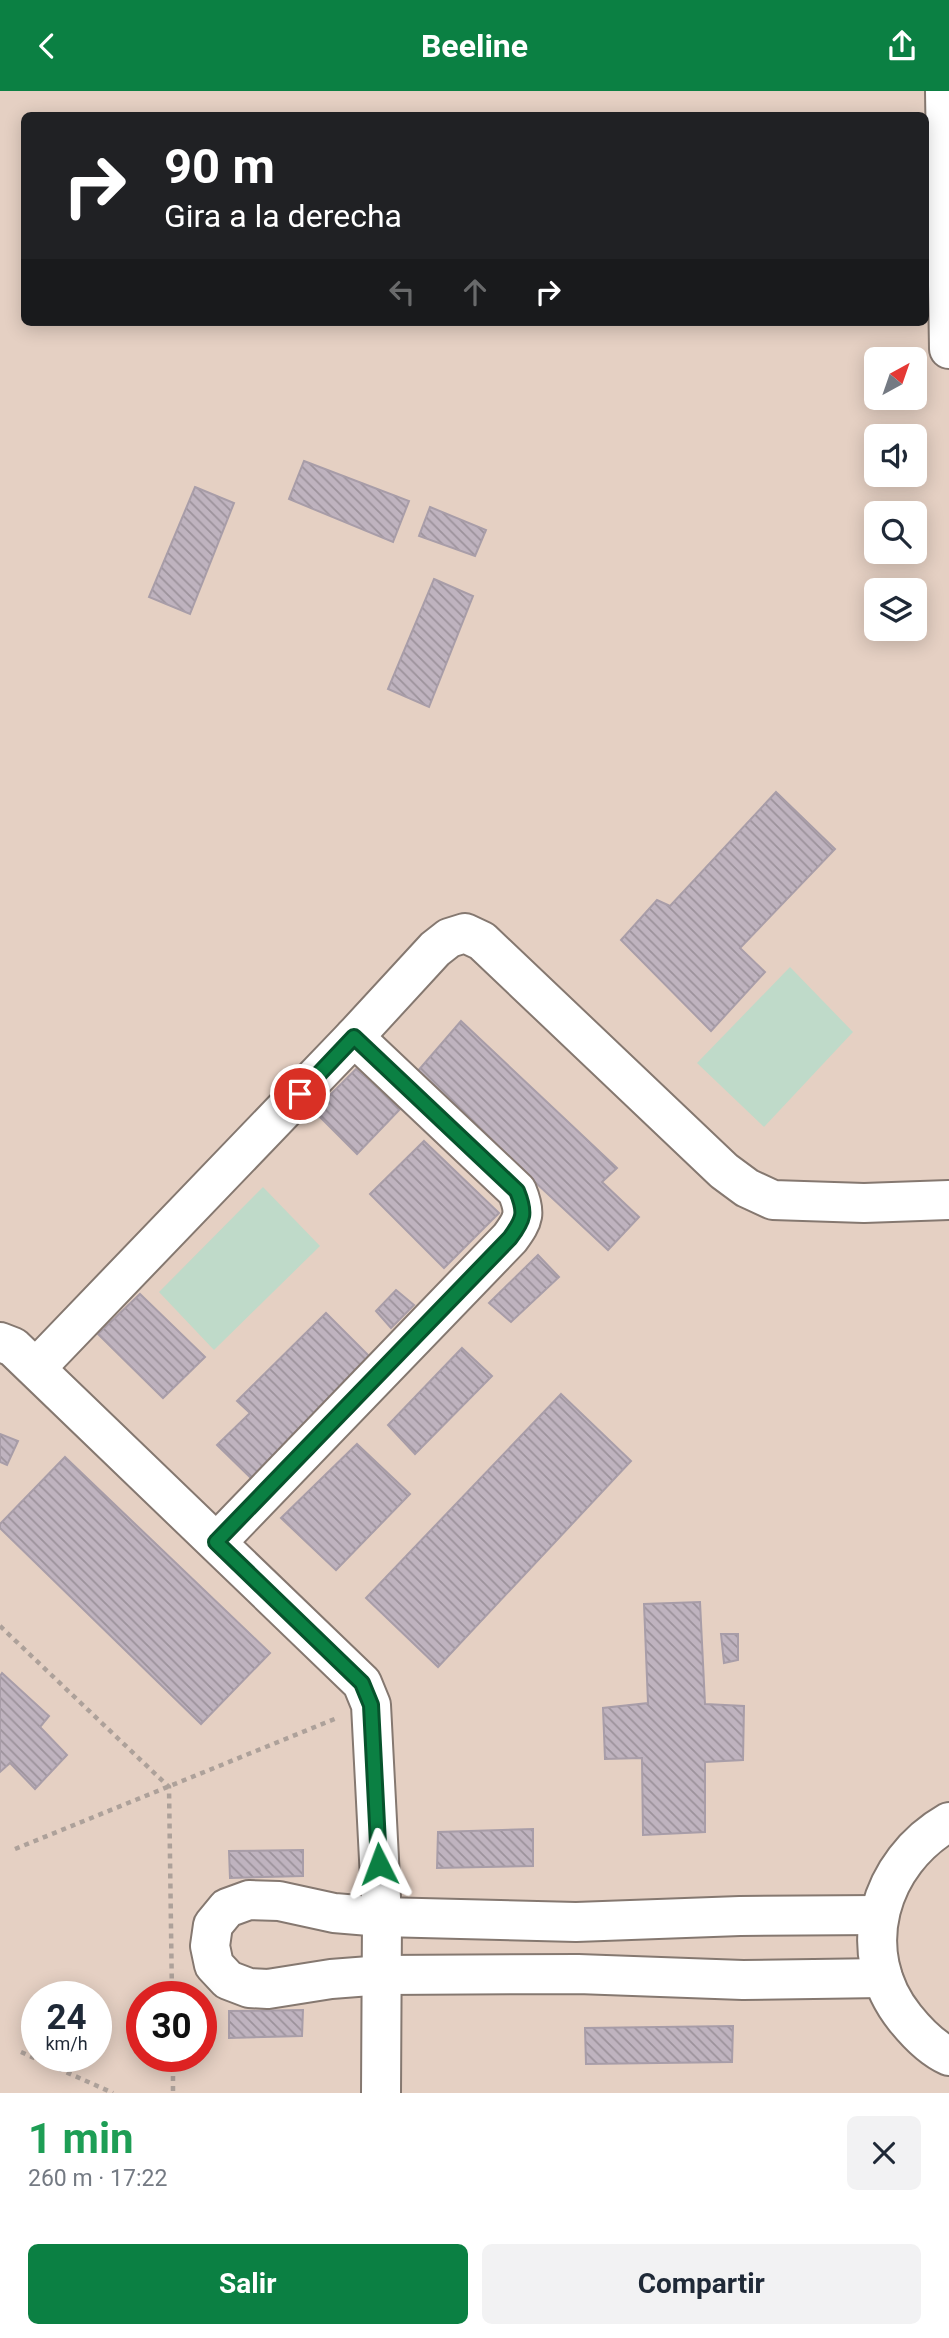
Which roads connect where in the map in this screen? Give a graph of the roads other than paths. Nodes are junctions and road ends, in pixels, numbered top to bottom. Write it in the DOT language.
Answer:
graph roads {
  1 [pos="945,91"];
  2 [pos="949,349"];
  3 [pos="354,1037"];
  4 [pos="949,1200"];
  5 [pos="0,1342"];
  6 [pos="36,1368"];
  7 [pos="216,1542"];
  8 [pos="942,1822"];
  9 [pos="879,1915"];
  10 [pos="382,1917"];
  11 [pos="576,1922"];
  12 [pos="578,1974"];
  13 [pos="383,1975"];
  14 [pos="883,1978"];
  15 [pos="916,2033"];
  16 [pos="949,2056"];
  17 [pos="949,2068"];
  18 [pos="381,2093"];
  1 -- 2 [label="street"];
  3 -- 4 [label="street"];
  3 -- 6 [label="street"];
  3 -- 7 [label="street"];
  5 -- 6 [label="street"];
  6 -- 7 [label="street"];
  7 -- 10 [label="street"];
  8 -- 9 [label="street"];
  9 -- 11 [label="street"];
  9 -- 14 [label="street"];
  10 -- 11 [label="street"];
  10 -- 13 [label="street"];
  10 -- 13 [label="street"];
  11 -- 12 [label="street"];
  12 -- 13 [label="street"];
  12 -- 14 [label="street"];
  13 -- 18 [label="street"];
  14 -- 15 [label="street"];
  15 -- 16 [label="street"];
  15 -- 17 [label="street"];
}
